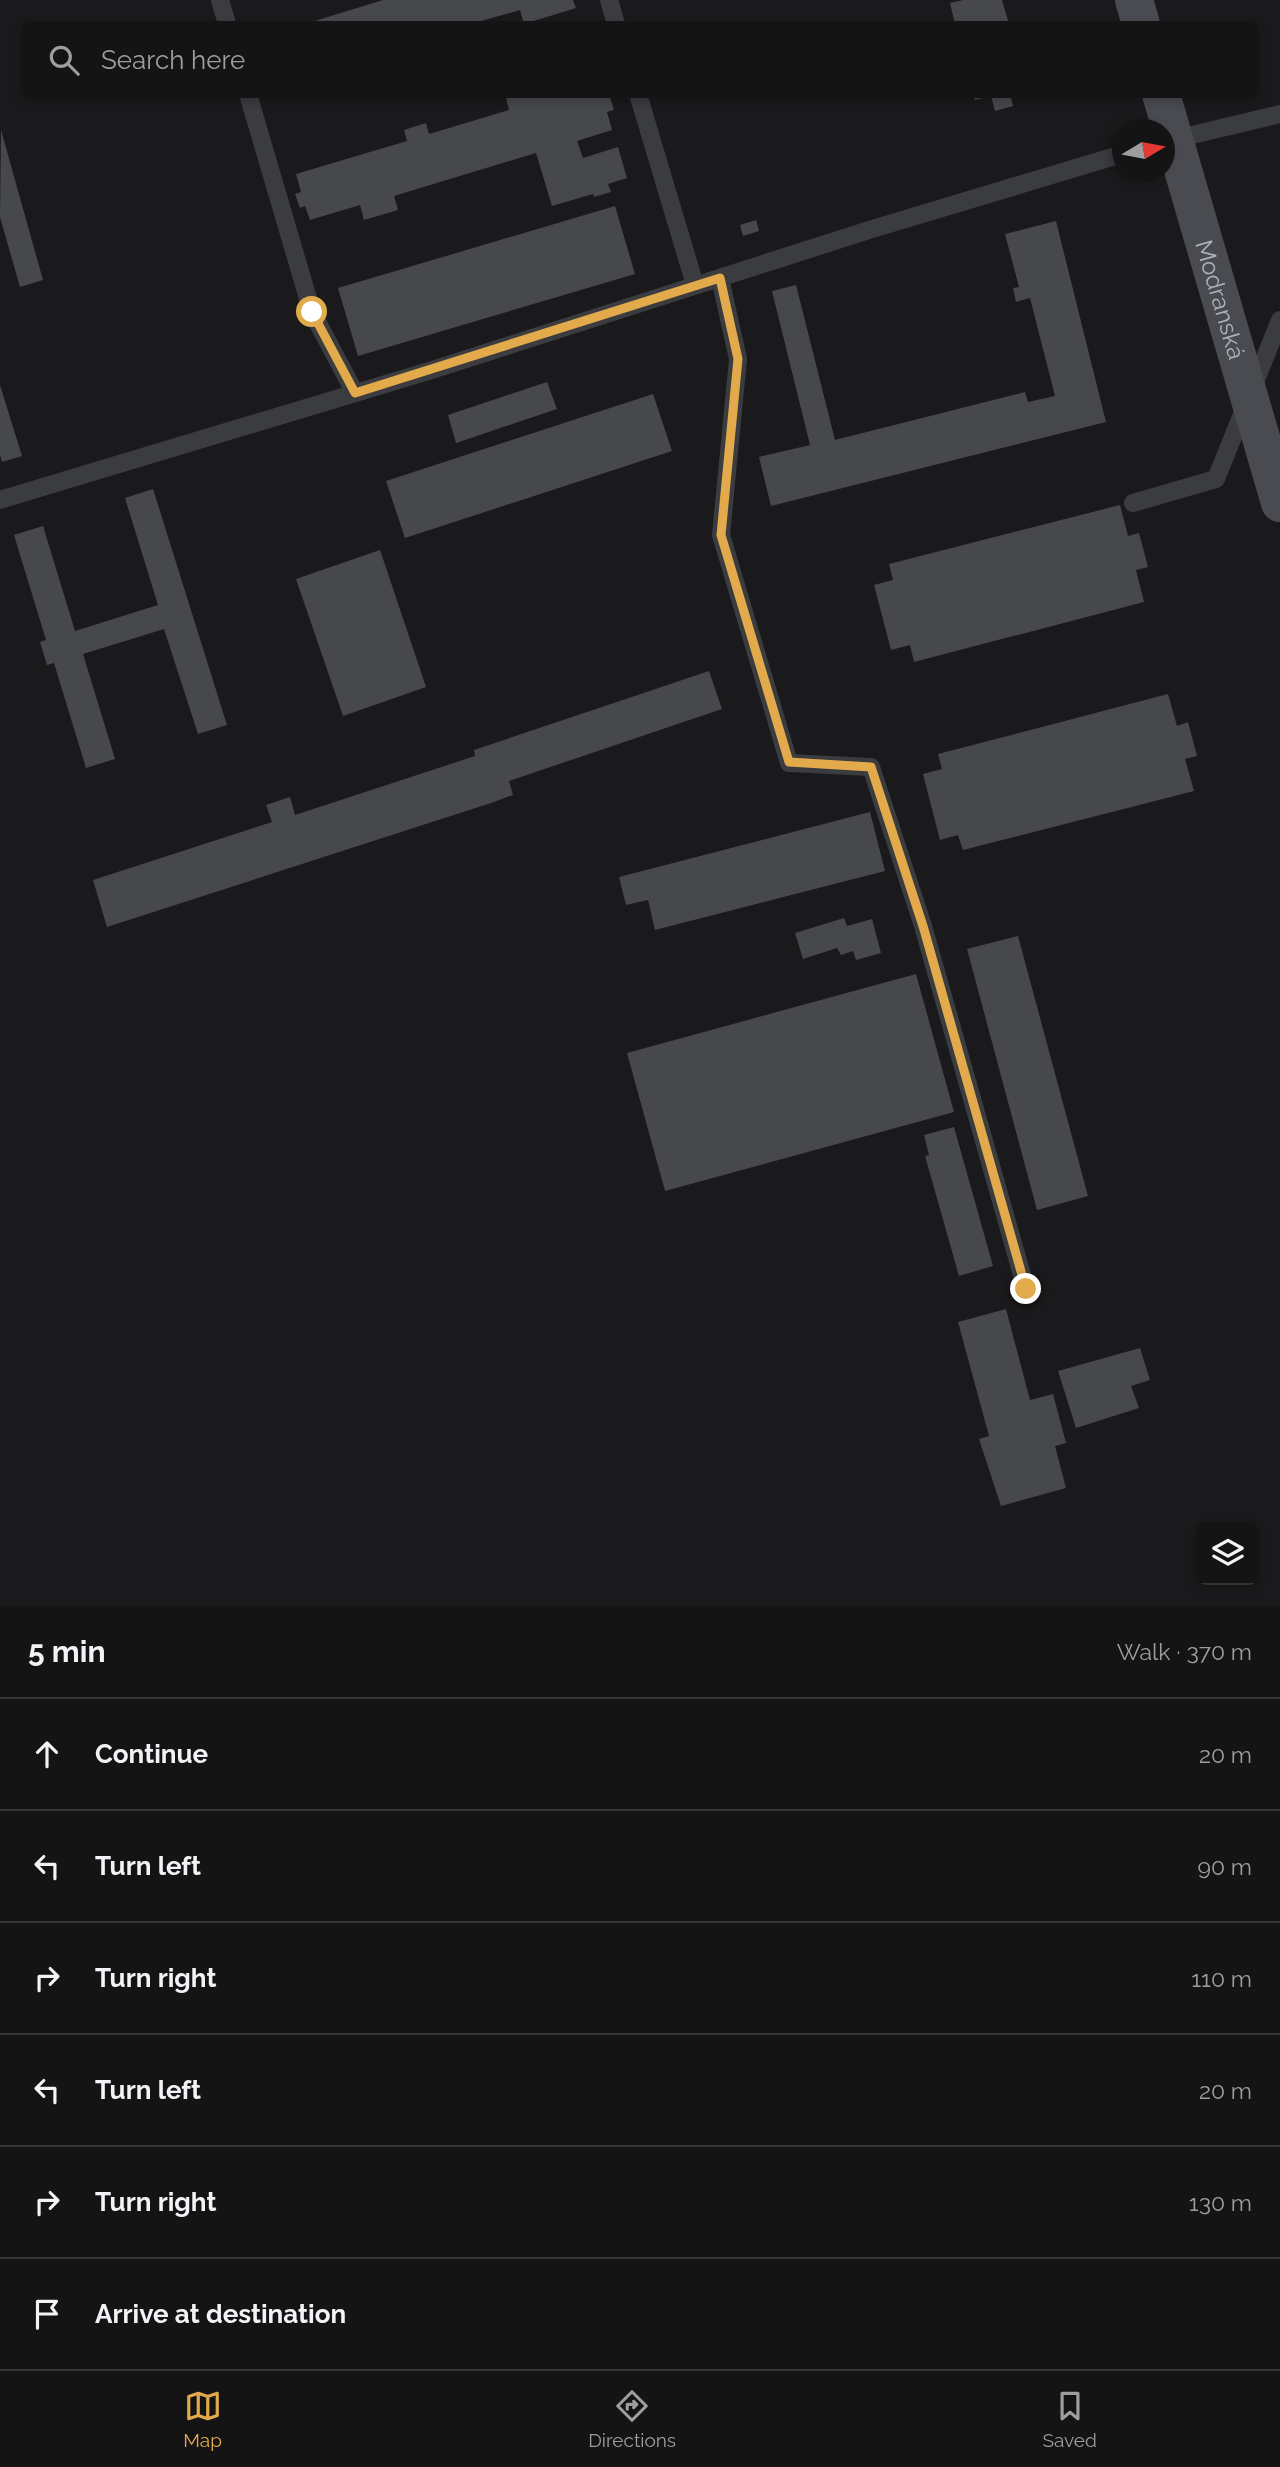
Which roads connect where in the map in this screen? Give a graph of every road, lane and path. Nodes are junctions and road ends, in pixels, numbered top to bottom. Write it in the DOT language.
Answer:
graph roads {
  1 [pos="220,0"];
  2 [pos="609,0"];
  3 [pos="1134,0"];
  4 [pos="227,21"];
  5 [pos="616,21"];
  6 [pos="1140,21"];
  7 [pos="249,98"];
  8 [pos="639,98"];
  9 [pos="1162,98"];
  10 [pos="1280,114"];
  11 [pos="1165,119"];
  12 [pos="1175,139"];
  13 [pos="1112,157"];
  14 [pos="1175,159"];
  15 [pos="720,278"];
  16 [pos="695,285"];
  17 [pos="1280,320"];
  18 [pos="355,393"];
  19 [pos="1248,396"];
  20 [pos="0,500"];
  21 [pos="1133,503"];
  22 [pos="1280,503"];
  23 [pos="1026,1289"];
  1 -- 4 [label="lane"];
  2 -- 5 [label="lane"];
  3 -- 6 [label="main road"];
  7 -- 18 [label="lane"];
  8 -- 16 [label="lane"];
  9 -- 11 [label="main road, Modranská"];
  10 -- 12 [label="lane"];
  13 -- 15 [label="lane"];
  14 -- 19 [label="main road, Modranská"];
  15 -- 16 [label="lane"];
  15 -- 23 [label="lane"];
  16 -- 18 [label="lane"];
  17 -- 19 [label="lane"];
  18 -- 20 [label="lane"];
  19 -- 21 [label="lane"];
  19 -- 22 [label="main road, Modranská"];
}
